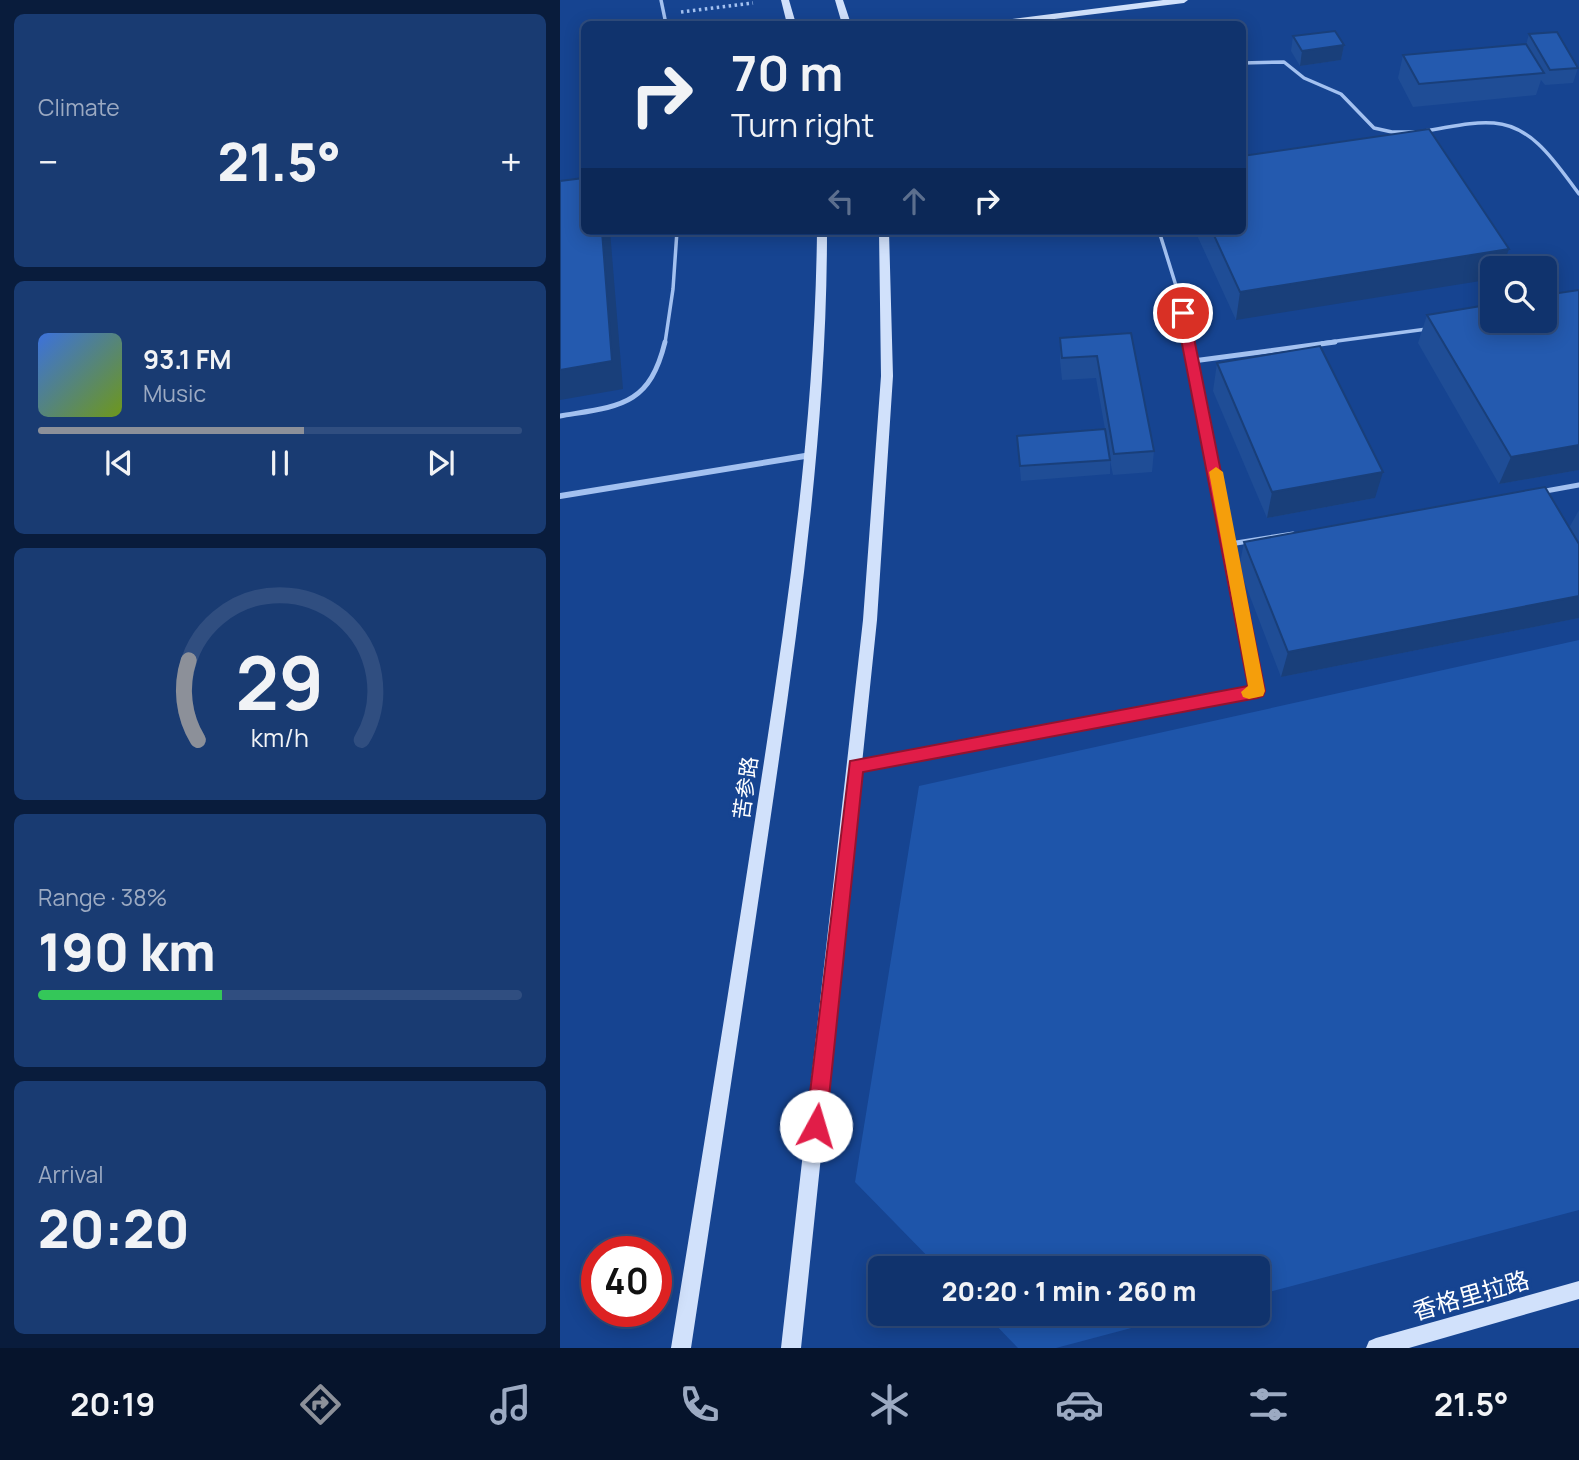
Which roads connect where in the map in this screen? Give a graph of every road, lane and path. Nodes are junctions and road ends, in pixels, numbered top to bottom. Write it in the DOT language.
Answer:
graph roads {
  1 [pos="661,0"];
  2 [pos="785,0"];
  3 [pos="839,0"];
  4 [pos="1184,0"];
  5 [pos="753,4"];
  6 [pos="665,14"];
  7 [pos="666,21"];
  8 [pos="791,21"];
  9 [pos="845,21"];
  10 [pos="1020,21"];
  11 [pos="1246,63"];
  12 [pos="1579,194"];
  13 [pos="677,235"];
  14 [pos="822,235"];
  15 [pos="884,235"];
  16 [pos="1160,235"];
  17 [pos="1438,327"];
  18 [pos="1193,361"];
  19 [pos="560,416"];
  20 [pos="811,455"];
  21 [pos="1579,485"];
  22 [pos="1539,492"];
  23 [pos="560,496"];
  24 [pos="1297,533"];
  25 [pos="1230,544"];
  26 [pos="856,766"];
  27 [pos="1579,1290"];
  28 [pos="681,1348"];
  29 [pos="791,1348"];
  30 [pos="1376,1348"];
  1 -- 6 [label="lane"];
  2 -- 8 [label="street"];
  3 -- 9 [label="street"];
  4 -- 10 [label="street"];
  5 -- 6 [label="path"];
  6 -- 7 [label="lane"];
  11 -- 12 [label="lane"];
  13 -- 19 [label="lane"];
  14 -- 20 [label="street, 苦参路"];
  15 -- 26 [label="street"];
  16 -- 18 [label="lane"];
  17 -- 18 [label="lane"];
  18 -- 25 [label="lane"];
  20 -- 23 [label="street"];
  20 -- 28 [label="street, 苦参路"];
  21 -- 22 [label="lane"];
  24 -- 25 [label="lane"];
  25 -- 26 [label="lane"];
  26 -- 29 [label="street"];
  27 -- 30 [label="street, 香格里拉路"];
}
